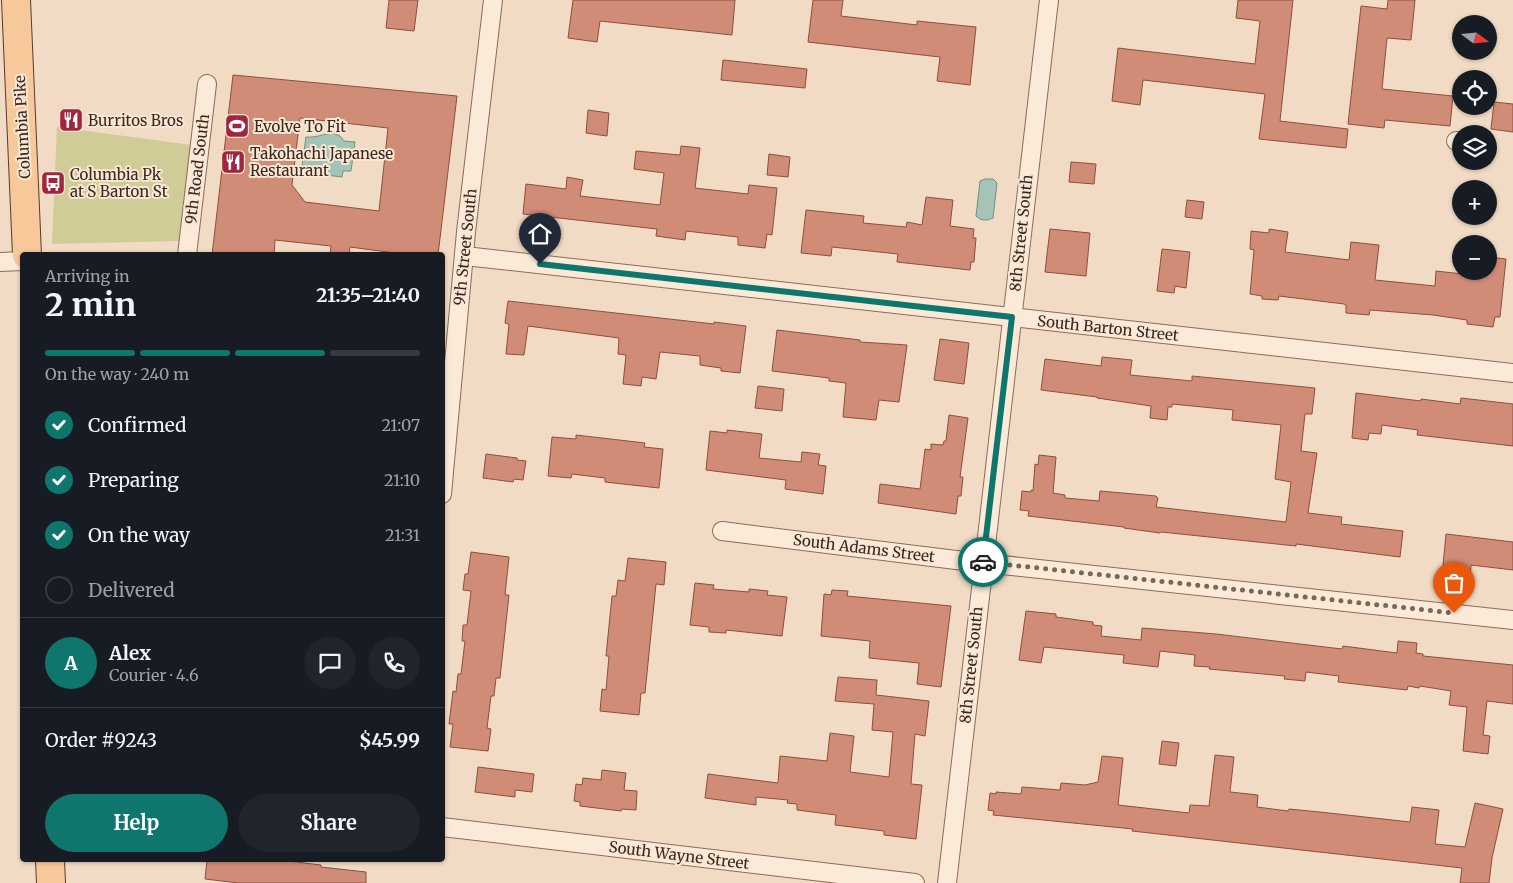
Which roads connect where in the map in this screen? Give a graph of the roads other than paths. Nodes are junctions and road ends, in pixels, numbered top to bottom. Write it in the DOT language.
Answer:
graph roads {
  1 [pos="16,0"];
  2 [pos="493,0"];
  3 [pos="1048,0"];
  4 [pos="207,84"];
  5 [pos="28,252"];
  6 [pos="187,252"];
  7 [pos="465,256"];
  8 [pos="20,261"];
  9 [pos="0,262"];
  10 [pos="1012,317"];
  11 [pos="1513,373"];
  12 [pos="445,463"];
  13 [pos="722,531"];
  14 [pos="983,562"];
  15 [pos="1513,620"];
  16 [pos="445,828"];
  17 [pos="50,862"];
  18 [pos="50,883"];
  19 [pos="915,883"];
  20 [pos="947,883"];
  1 -- 5 [label="main road, Columbia Pike"];
  2 -- 7 [label="street, 9th Street South"];
  3 -- 10 [label="street, 8th Street South"];
  4 -- 6 [label="street, 9th Road South"];
  7 -- 10 [label="street, South Barton Street"];
  7 -- 12 [label="street, 9th Street South"];
  8 -- 9 [label="street"];
  10 -- 11 [label="street, South Barton Street"];
  10 -- 14 [label="street, 8th Street South"];
  13 -- 14 [label="street, South Adams Street"];
  14 -- 15 [label="street, South Adams Street"];
  14 -- 20 [label="street, 8th Street South"];
  16 -- 19 [label="street, South Wayne Street"];
  17 -- 18 [label="main road"];
}
